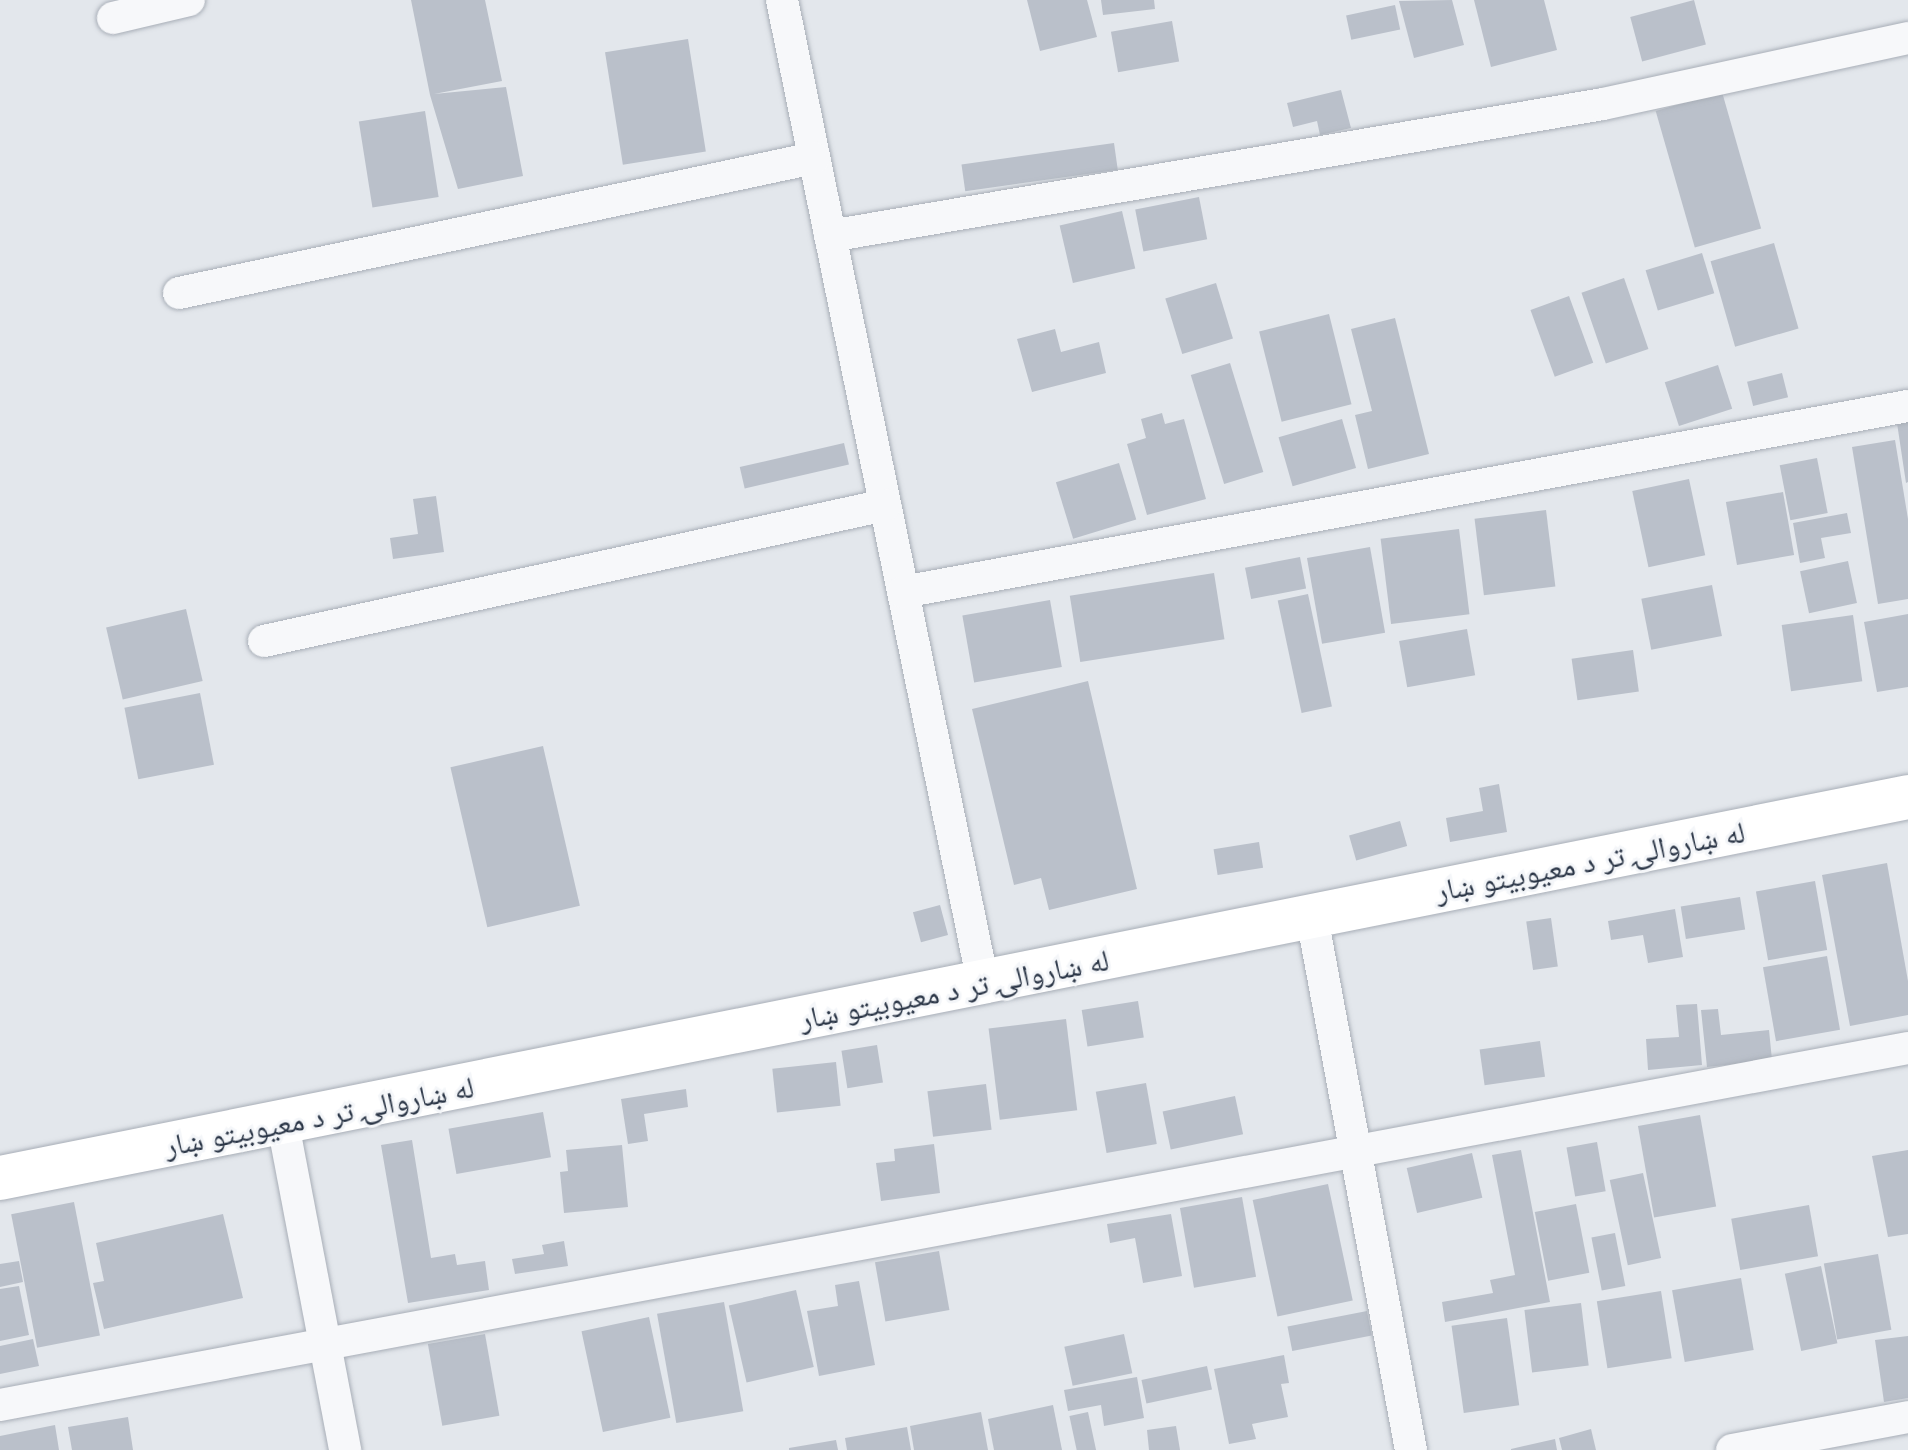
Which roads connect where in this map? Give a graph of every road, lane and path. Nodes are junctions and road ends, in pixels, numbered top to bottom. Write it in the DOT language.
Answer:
graph roads {
  1 [pos="189,0"];
  2 [pos="782,0"];
  3 [pos="113,18"];
  4 [pos="1908,38"];
  5 [pos="814,158"];
  6 [pos="830,236"];
  7 [pos="179,293"];
  8 [pos="1908,406"];
  9 [pos="885,505"];
  10 [pos="903,592"];
  11 [pos="264,641"];
  12 [pos="1908,797"];
  13 [pos="1312,917"];
  14 [pos="983,983"];
  15 [pos="1908,1048"];
  16 [pos="283,1124"];
  17 [pos="1356,1151"];
  18 [pos="0,1178"];
  19 [pos="325,1345"];
  20 [pos="0,1405"];
  21 [pos="1908,1417"];
  22 [pos="345,1450"];
  23 [pos="1411,1450"];
  24 [pos="1732,1450"];
  1 -- 3 [label="street"];
  2 -- 5 [label="street"];
  4 -- 6 [label="street"];
  5 -- 6 [label="street"];
  5 -- 7 [label="street"];
  6 -- 9 [label="street"];
  8 -- 10 [label="street"];
  9 -- 10 [label="street"];
  9 -- 11 [label="street"];
  10 -- 14 [label="street"];
  12 -- 13 [label="street, له ښاروالۍ تر د معیوبیتو ښار"];
  13 -- 14 [label="street, له ښاروالۍ تر د معیوبیتو ښار"];
  13 -- 17 [label="street"];
  14 -- 16 [label="street, له ښاروالۍ تر د معیوبیتو ښار"];
  15 -- 17 [label="street"];
  16 -- 18 [label="street, له ښاروالۍ تر د معیوبیتو ښار"];
  16 -- 19 [label="street"];
  17 -- 19 [label="street"];
  17 -- 23 [label="street"];
  19 -- 20 [label="street"];
  19 -- 22 [label="street"];
  21 -- 24 [label="street"];
}
